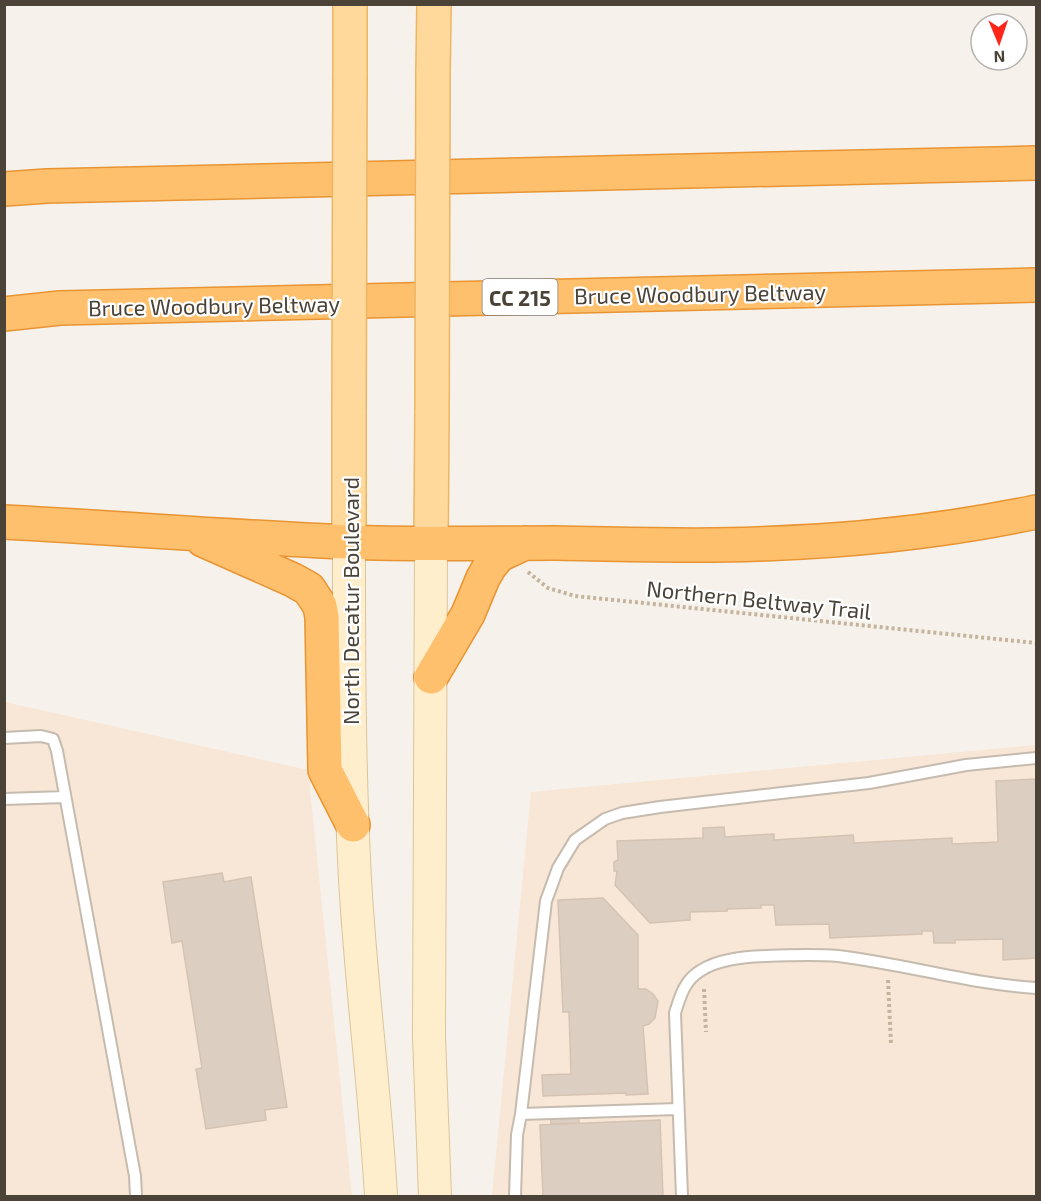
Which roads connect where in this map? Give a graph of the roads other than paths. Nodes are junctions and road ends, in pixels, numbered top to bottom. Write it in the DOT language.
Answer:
graph roads {
  1 [pos="350,4"];
  2 [pos="434,4"];
  3 [pos="1036,163"];
  4 [pos="4,189"];
  5 [pos="1036,285"];
  6 [pos="4,314"];
  7 [pos="1036,512"];
  8 [pos="4,522"];
  9 [pos="185,532"];
  10 [pos="349,542"];
  11 [pos="431,543"];
  12 [pos="524,557"];
  13 [pos="431,677"];
  14 [pos="4,738"];
  15 [pos="1036,758"];
  16 [pos="65,797"];
  17 [pos="4,799"];
  18 [pos="353,825"];
  19 [pos="1036,988"];
  20 [pos="678,1109"];
  21 [pos="521,1114"];
  22 [pos="136,1197"];
  23 [pos="381,1197"];
  24 [pos="435,1197"];
  25 [pos="515,1197"];
  26 [pos="682,1197"];
  1 -- 10 [label="main road, North Decatur Boulevard, bridge"];
  2 -- 11 [label="main road, bridge"];
  3 -- 4 [label="highway"];
  5 -- 6 [label="highway, Bruce Woodbury Beltway / CC 215"];
  7 -- 12 [label="highway"];
  8 -- 9 [label="highway"];
  9 -- 10 [label="highway"];
  9 -- 18 [label="highway"];
  10 -- 11 [label="highway"];
  10 -- 18 [label="main road, North Decatur Boulevard"];
  11 -- 12 [label="highway"];
  11 -- 13 [label="main road"];
  12 -- 13 [label="highway"];
  13 -- 24 [label="main road"];
  14 -- 16 [label="lane"];
  15 -- 21 [label="lane"];
  16 -- 17 [label="lane"];
  16 -- 22 [label="lane"];
  18 -- 23 [label="main road, North Decatur Boulevard"];
  19 -- 20 [label="lane"];
  20 -- 21 [label="lane"];
  20 -- 26 [label="lane"];
  21 -- 25 [label="lane"];
}
